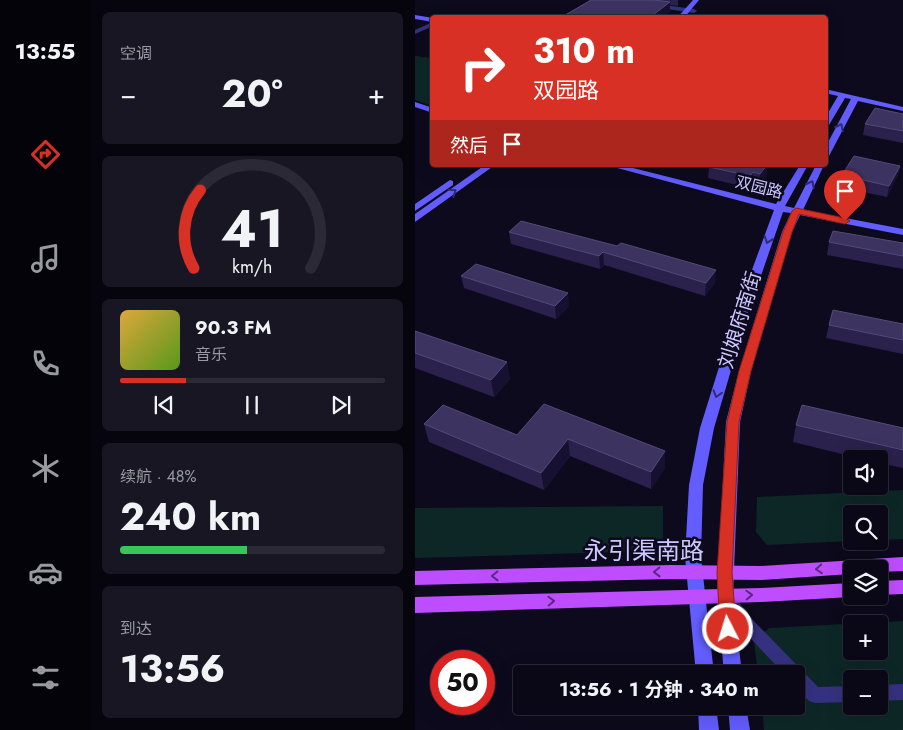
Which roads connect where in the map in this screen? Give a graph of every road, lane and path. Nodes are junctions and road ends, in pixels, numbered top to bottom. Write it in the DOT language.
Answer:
graph roads {
  1 [pos="695,0"];
  2 [pos="702,0"];
  3 [pos="653,6"];
  4 [pos="690,13"];
  5 [pos="415,17"];
  6 [pos="430,21"];
  7 [pos="430,24"];
  8 [pos="415,32"];
  9 [pos="828,92"];
  10 [pos="828,96"];
  11 [pos="841,98"];
  12 [pos="854,101"];
  13 [pos="415,104"];
  14 [pos="430,109"];
  15 [pos="903,109"];
  16 [pos="903,113"];
  17 [pos="828,120"];
  18 [pos="828,150"];
  19 [pos="474,167"];
  20 [pos="488,167"];
  21 [pos="618,167"];
  22 [pos="803,167"];
  23 [pos="819,167"];
  24 [pos="415,208"];
  25 [pos="779,208"];
  26 [pos="796,211"];
  27 [pos="415,219"];
  28 [pos="903,232"];
  29 [pos="903,564"];
  30 [pos="693,573"];
  31 [pos="725,573"];
  32 [pos="415,578"];
  33 [pos="903,586"];
  34 [pos="888,587"];
  35 [pos="843,590"];
  36 [pos="698,596"];
  37 [pos="725,596"];
  38 [pos="415,605"];
  39 [pos="704,665"];
  40 [pos="732,665"];
  41 [pos="786,665"];
  42 [pos="805,686"];
  43 [pos="903,692"];
  44 [pos="888,693"];
  45 [pos="843,694"];
  46 [pos="708,715"];
  47 [pos="738,715"];
  48 [pos="709,730"];
  49 [pos="740,730"];
  1 -- 4 [label="main road"];
  2 -- 4 [label="main road"];
  3 -- 4 [label="street"];
  5 -- 6 [label="main road"];
  7 -- 8 [label="street"];
  9 -- 11 [label="main road"];
  10 -- 11 [label="main road"];
  11 -- 12 [label="main road"];
  11 -- 17 [label="main road"];
  12 -- 15 [label="main road"];
  12 -- 16 [label="main road"];
  18 -- 12 [label="main road, one-way"];
  13 -- 14 [label="main road"];
  19 -- 24 [label="main road"];
  27 -- 20 [label="main road, one-way"];
  21 -- 25 [label="main road, 双园路"];
  22 -- 25 [label="main road, 刘娘府南街"];
  26 -- 23 [label="main road, 刘娘府南街, one-way"];
  25 -- 26 [label="main road, 双园路"];
  25 -- 30 [label="main road, 刘娘府南街, one-way"];
  26 -- 28 [label="main road, 双园路"];
  26 -- 31 [label="main road, 刘娘府南街"];
  29 -- 31 [label="main road, 永引渠南路, one-way"];
  30 -- 31 [label="main road, 永引渠南路"];
  30 -- 32 [label="main road, 永引渠南路, one-way"];
  30 -- 36 [label="main road, 刘娘府南街"];
  31 -- 37 [label="main road, 刘娘府南街"];
  33 -- 34 [label="main road"];
  37 -- 35 [label="main road, one-way"];
  36 -- 37 [label="main road"];
  38 -- 36 [label="main road, one-way"];
  36 -- 39 [label="main road, 刘娘府南街"];
  37 -- 40 [label="main road, 刘娘府南街"];
  37 -- 41 [label="street"];
  42 -- 45 [label="street"];
  43 -- 44 [label="street"];
  46 -- 48 [label="main road"];
  47 -- 49 [label="main road"];
}
